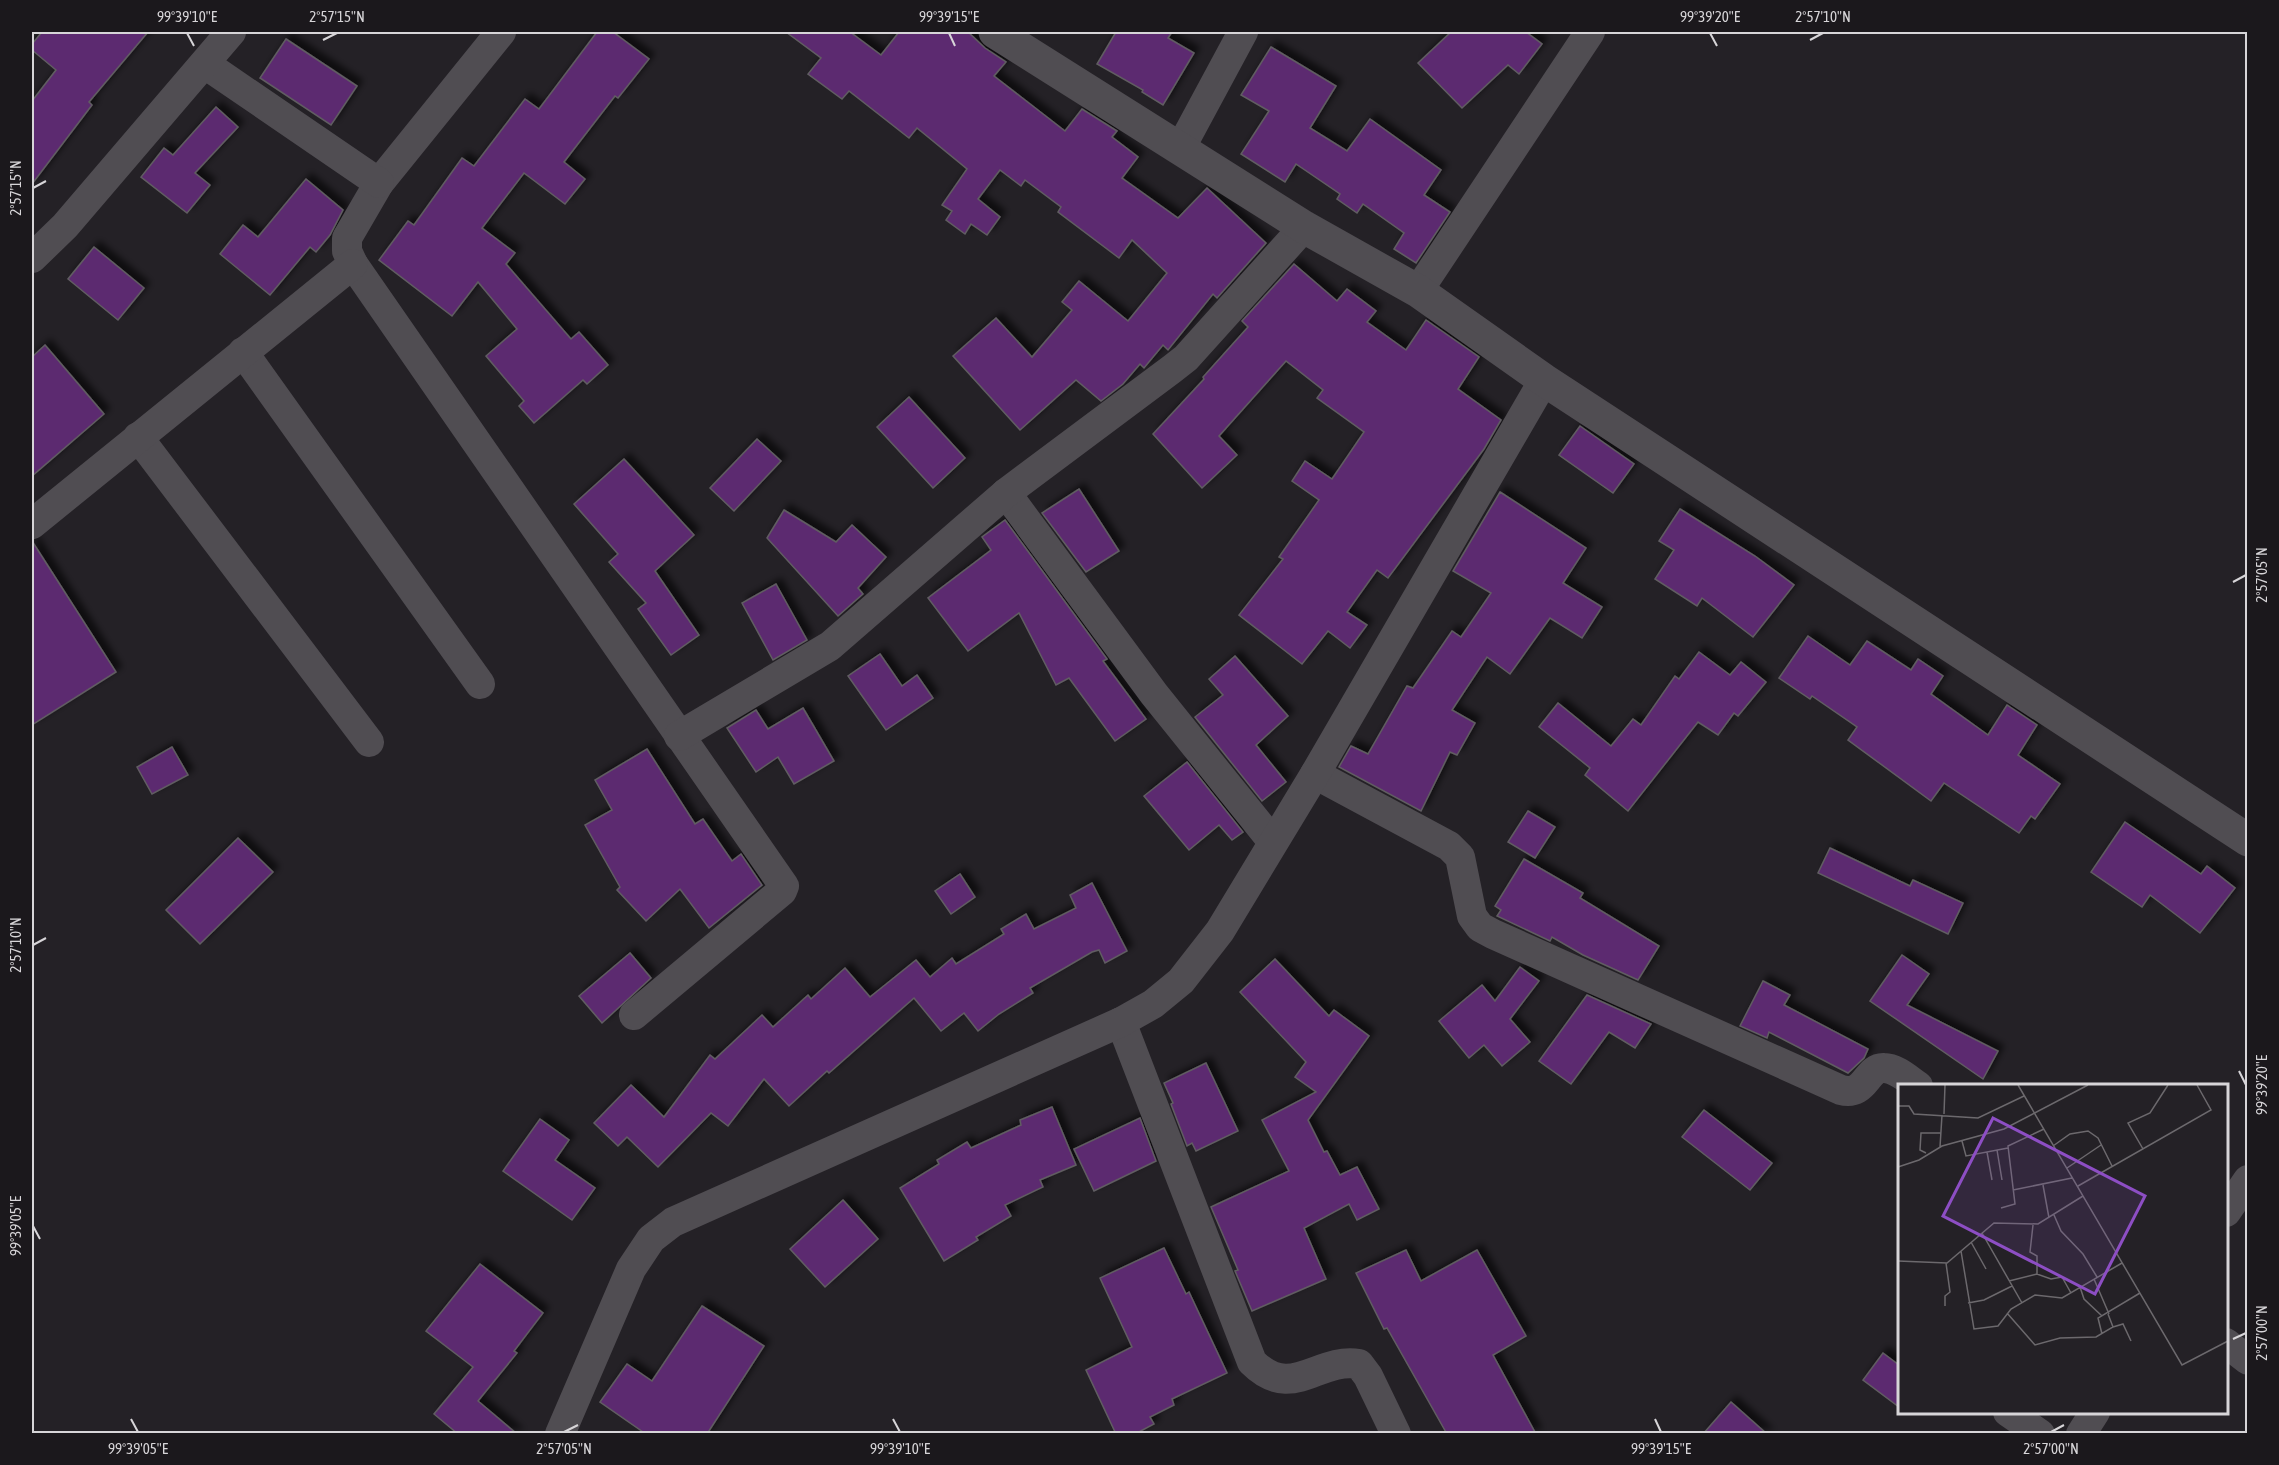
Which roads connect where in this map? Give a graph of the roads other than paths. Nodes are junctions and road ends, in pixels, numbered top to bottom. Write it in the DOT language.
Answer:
graph roads {
  1 [pos="231,32"];
  2 [pos="501,32"];
  3 [pos="995,32"];
  4 [pos="1243,32"];
  5 [pos="1590,32"];
  6 [pos="205,64"];
  7 [pos="1180,149"];
  8 [pos="379,183"];
  9 [pos="1304,227"];
  10 [pos="32,258"];
  11 [pos="353,264"];
  12 [pos="1418,291"];
  13 [pos="243,352"];
  14 [pos="1544,380"];
  15 [pos="138,437"];
  16 [pos="1006,493"];
  17 [pos="32,524"];
  18 [pos="480,684"];
  19 [pos="679,736"];
  20 [pos="369,742"];
  21 [pos="1315,774"];
  22 [pos="2247,840"];
  23 [pos="1273,842"];
  24 [pos="634,1015"];
  25 [pos="1122,1022"];
  26 [pos="1915,1084"];
  27 [pos="2247,1180"];
  28 [pos="2228,1209"];
  29 [pos="2228,1345"];
  30 [pos="2247,1360"];
  31 [pos="2010,1414"];
  32 [pos="2094,1414"];
  33 [pos="562,1433"];
  34 [pos="1396,1434"];
  35 [pos="2040,1434"];
  36 [pos="2081,1434"];
  1 -- 6 [label="street"];
  2 -- 8 [label="street"];
  3 -- 7 [label="street"];
  4 -- 7 [label="street"];
  5 -- 12 [label="street"];
  6 -- 8 [label="street"];
  6 -- 10 [label="street"];
  7 -- 9 [label="street"];
  8 -- 11 [label="street"];
  9 -- 12 [label="street"];
  9 -- 16 [label="street"];
  11 -- 13 [label="street"];
  11 -- 19 [label="street"];
  12 -- 14 [label="street"];
  13 -- 15 [label="street"];
  13 -- 18 [label="street"];
  14 -- 21 [label="street"];
  14 -- 22 [label="street"];
  15 -- 17 [label="street"];
  15 -- 20 [label="street"];
  16 -- 19 [label="street"];
  16 -- 23 [label="street"];
  19 -- 24 [label="street"];
  21 -- 23 [label="street"];
  21 -- 26 [label="street"];
  23 -- 25 [label="street"];
  25 -- 33 [label="street"];
  25 -- 34 [label="street"];
  27 -- 28 [label="street"];
  29 -- 30 [label="street"];
  31 -- 35 [label="street"];
  32 -- 36 [label="street"];
}
